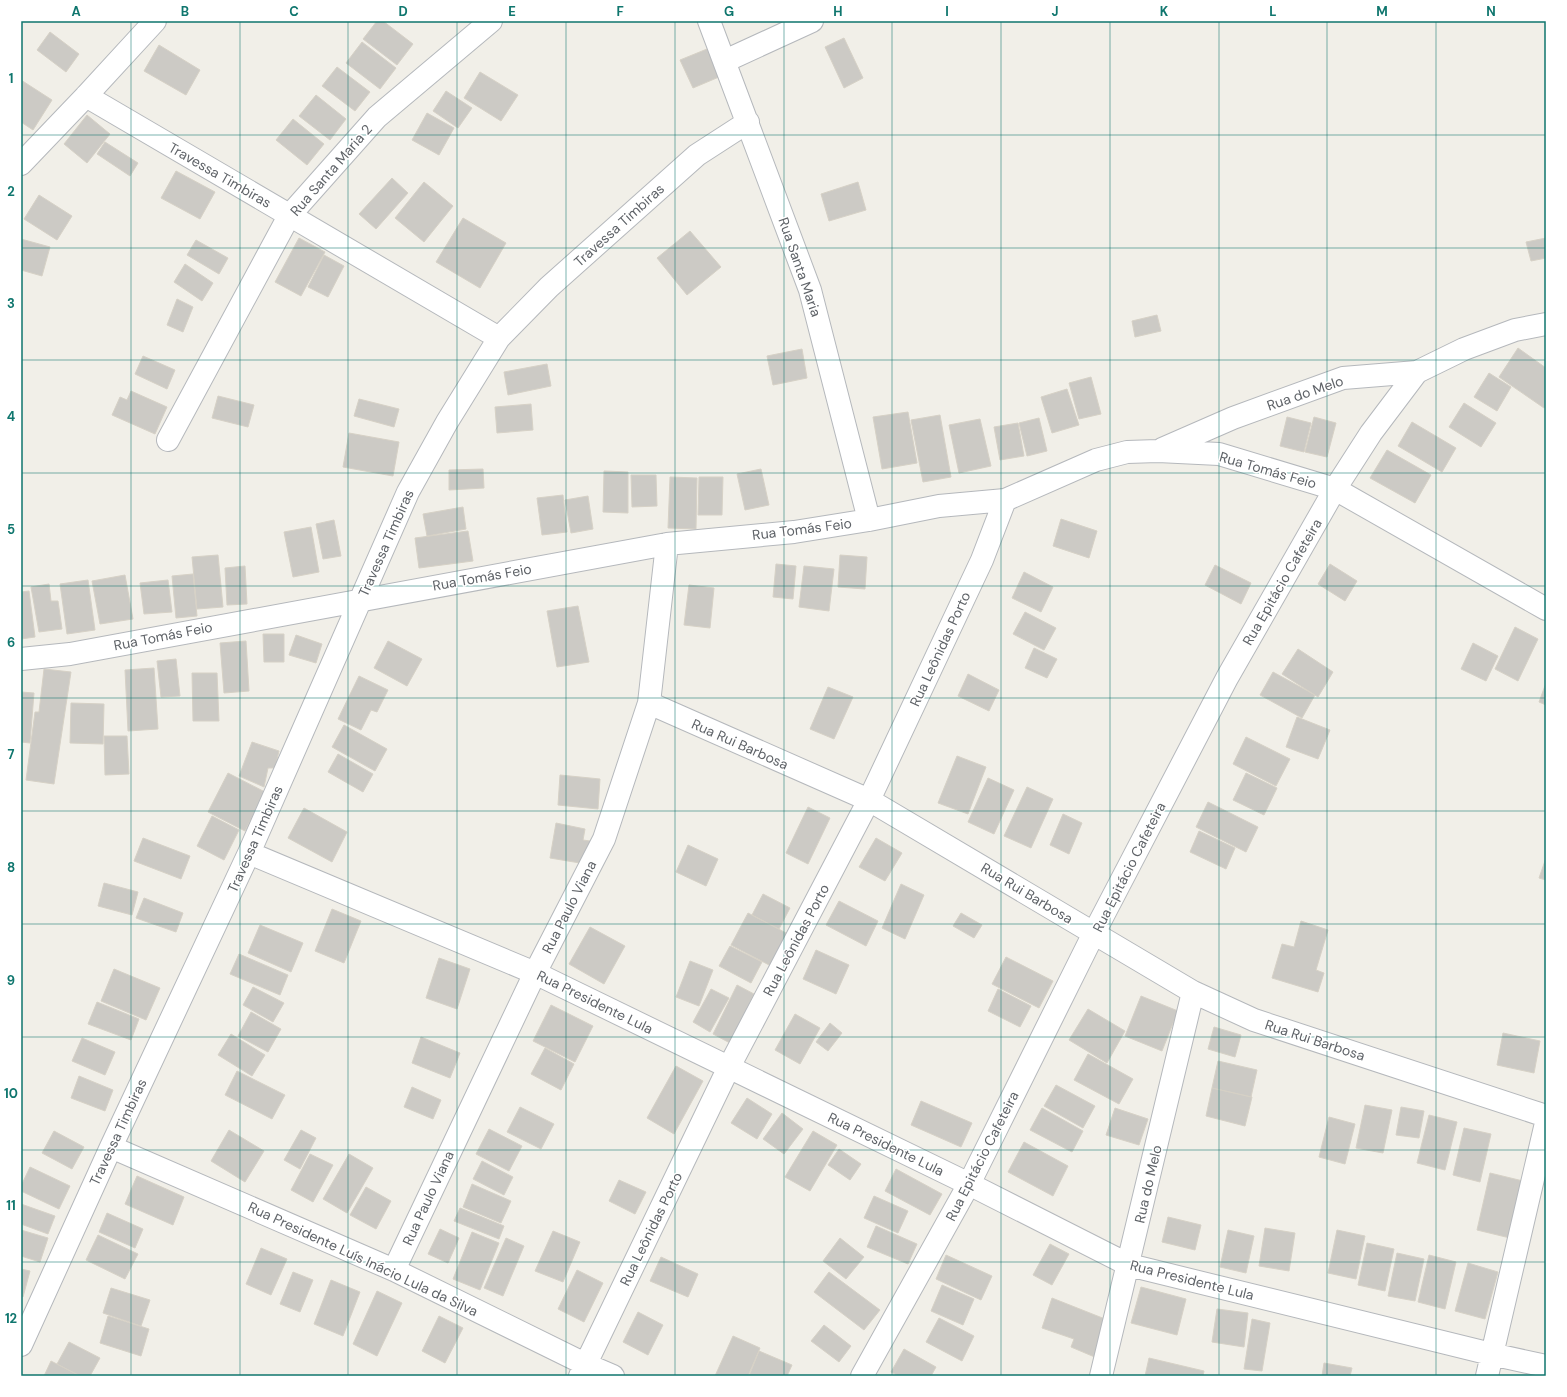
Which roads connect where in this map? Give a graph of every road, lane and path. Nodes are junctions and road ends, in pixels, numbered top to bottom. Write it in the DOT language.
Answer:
graph roads {
  1 [pos="155,21"];
  2 [pos="491,21"];
  3 [pos="709,21"];
  4 [pos="812,21"];
  5 [pos="725,61"];
  6 [pos="86,96"];
  7 [pos="748,122"];
  8 [pos="21,164"];
  9 [pos="289,216"];
  10 [pos="1546,324"];
  11 [pos="499,338"];
  12 [pos="1418,372"];
  13 [pos="168,440"];
  14 [pos="1158,451"];
  15 [pos="1335,489"];
  16 [pos="1005,500"];
  17 [pos="869,520"];
  18 [pos="667,544"];
  19 [pos="361,599"];
  20 [pos="1546,609"];
  21 [pos="21,660"];
  22 [pos="649,703"];
  23 [pos="869,800"];
  24 [pos="249,853"];
  25 [pos="1094,933"];
  26 [pos="535,973"];
  27 [pos="1193,992"];
  28 [pos="729,1067"];
  29 [pos="1546,1116"];
  30 [pos="1546,1123"];
  31 [pos="111,1147"];
  32 [pos="970,1184"];
  33 [pos="1129,1265"];
  34 [pos="394,1270"];
  35 [pos="21,1345"];
  36 [pos="1491,1354"];
  37 [pos="1546,1366"];
  38 [pos="583,1370"];
  39 [pos="613,1376"];
  40 [pos="862,1376"];
  41 [pos="1102,1376"];
  42 [pos="1486,1376"];
  1 -- 6 [label="street"];
  2 -- 9 [label="street, Rua Santa Maria 2"];
  3 -- 5 [label="street, Rua Santa Maria"];
  4 -- 5 [label="street"];
  5 -- 7 [label="street, Rua Santa Maria"];
  6 -- 8 [label="street"];
  6 -- 9 [label="street, Travessa Timbiras"];
  7 -- 11 [label="street, Travessa Timbiras"];
  7 -- 17 [label="street, Rua Santa Maria"];
  9 -- 11 [label="street, Travessa Timbiras"];
  9 -- 13 [label="street, Rua Santa Maria 2"];
  10 -- 12 [label="street, Rua do Melo"];
  11 -- 19 [label="street, Travessa Timbiras"];
  12 -- 14 [label="street, Rua do Melo"];
  12 -- 15 [label="street, Rua Epitácio Cafeteira"];
  14 -- 15 [label="street, Rua Tomás Feio"];
  14 -- 16 [label="street, Rua Tomás Feio"];
  15 -- 20 [label="street, Rua Tomás Feio"];
  15 -- 25 [label="street, Rua Epitácio Cafeteira"];
  16 -- 17 [label="street, Rua Tomás Feio"];
  16 -- 23 [label="street, Rua Leônidas Porto"];
  17 -- 18 [label="street, Rua Tomás Feio"];
  18 -- 19 [label="street, Rua Tomás Feio"];
  18 -- 22 [label="street, Rua Paulo Viana"];
  19 -- 21 [label="street, Rua Tomás Feio"];
  19 -- 24 [label="street, Travessa Timbiras"];
  22 -- 23 [label="street, Rua Rui Barbosa"];
  22 -- 26 [label="street, Rua Paulo Viana"];
  23 -- 25 [label="street, Rua Rui Barbosa"];
  23 -- 28 [label="street, Rua Leônidas Porto"];
  24 -- 26 [label="street, Rua Presidente Lula"];
  24 -- 31 [label="street, Travessa Timbiras"];
  25 -- 27 [label="street, Rua Rui Barbosa"];
  25 -- 32 [label="street, Rua Epitácio Cafeteira"];
  26 -- 28 [label="street, Rua Presidente Lula"];
  26 -- 34 [label="street, Rua Paulo Viana"];
  27 -- 29 [label="street, Rua Rui Barbosa"];
  27 -- 33 [label="street, Rua do Melo"];
  28 -- 32 [label="street, Rua Presidente Lula"];
  28 -- 38 [label="street, Rua Leônidas Porto"];
  30 -- 36 [label="street"];
  31 -- 34 [label="street, Rua Presidente Luís Inácio Lula da Silva"];
  31 -- 35 [label="street, Travessa Timbiras"];
  32 -- 33 [label="street, Rua Presidente Lula"];
  32 -- 40 [label="street, Rua Epitácio Cafeteira"];
  33 -- 36 [label="street, Rua Presidente Lula"];
  33 -- 41 [label="street, Rua do Melo"];
  34 -- 38 [label="street, Rua Presidente Luís Inácio Lula da Silva"];
  36 -- 37 [label="street, Rua Presidente Lula"];
  36 -- 42 [label="street"];
  38 -- 39 [label="street, Rua Presidente Luís Inácio Lula da Silva"];
}
